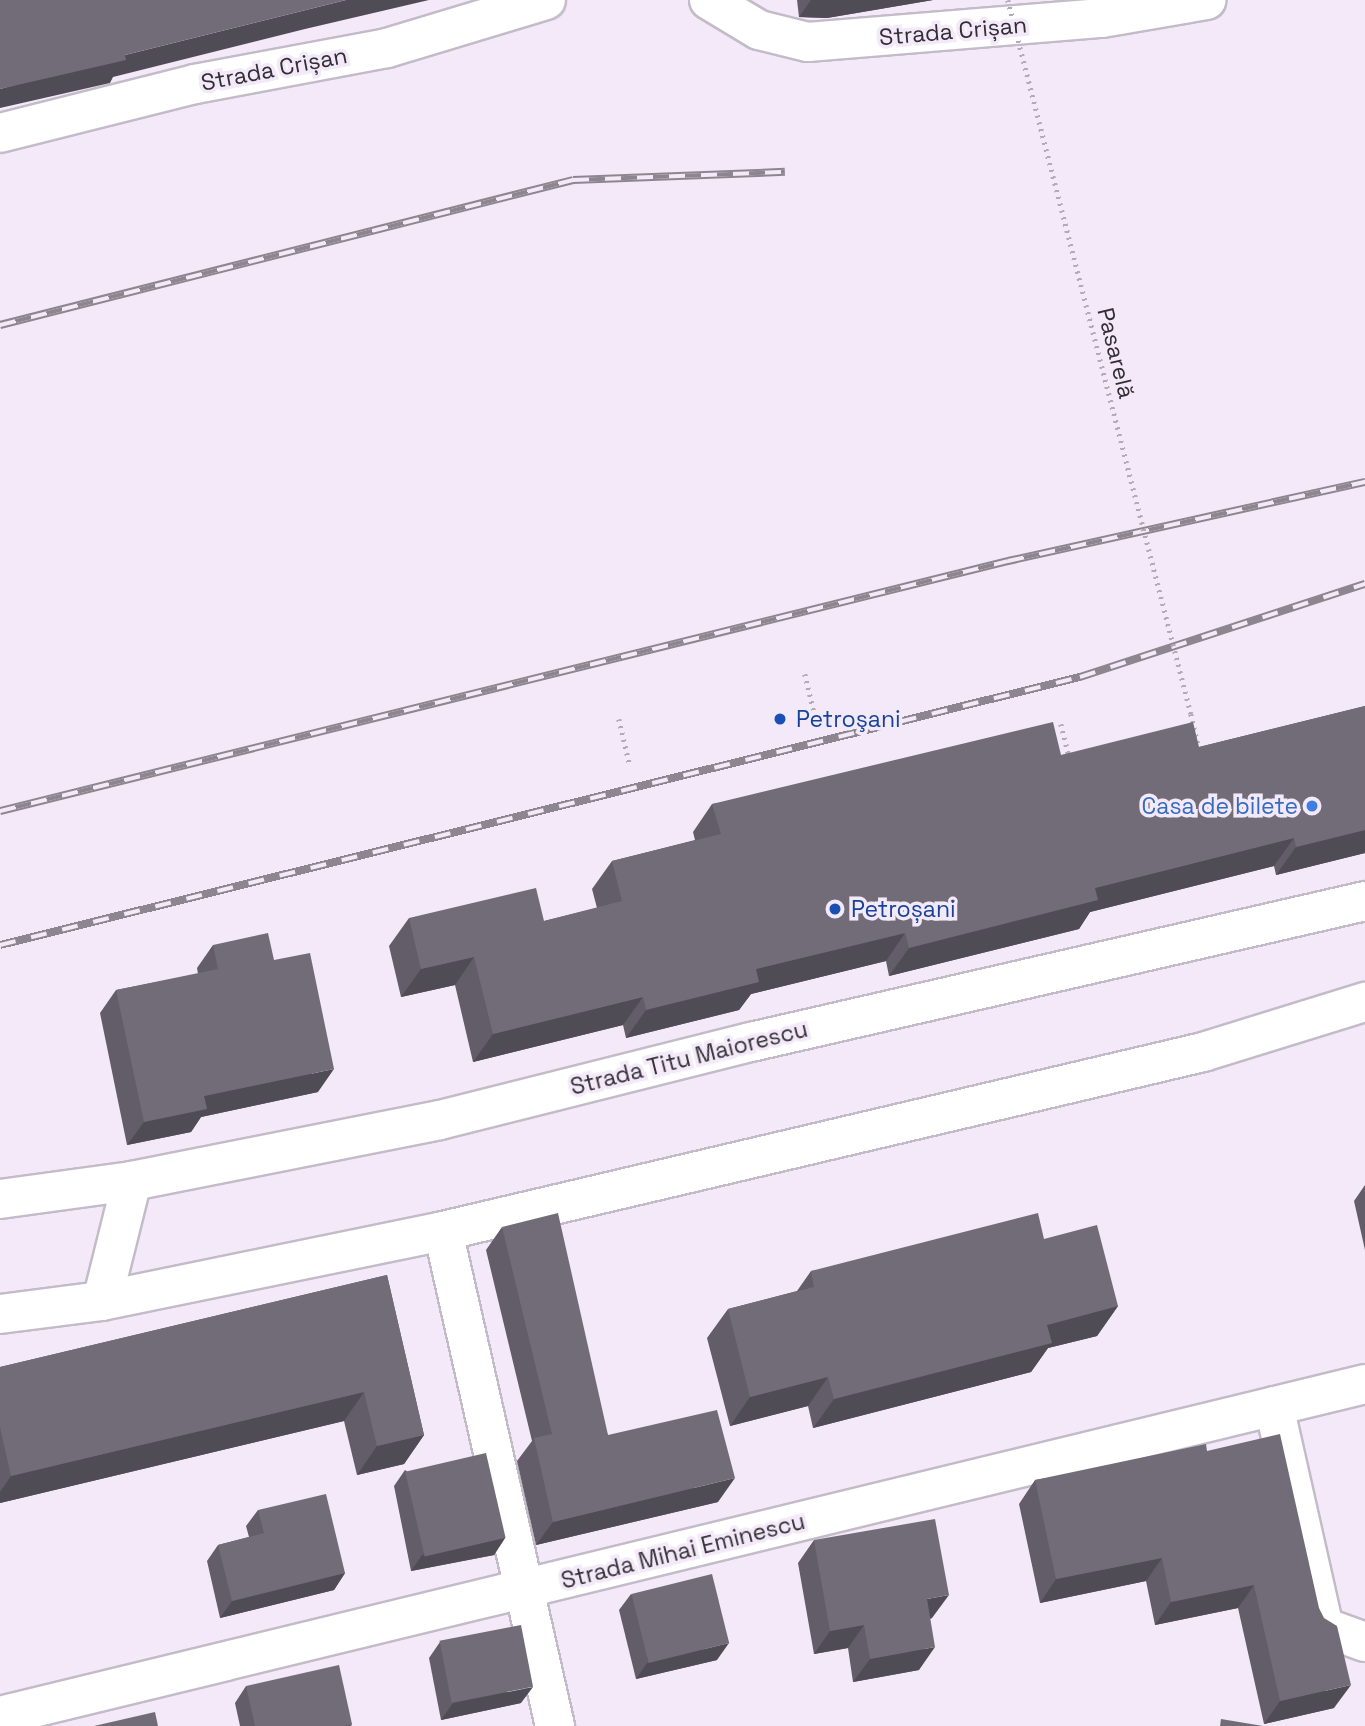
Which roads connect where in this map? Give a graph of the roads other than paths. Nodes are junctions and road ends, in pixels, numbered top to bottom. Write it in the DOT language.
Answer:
graph roads {
  1 [pos="547,0"];
  2 [pos="709,0"];
  3 [pos="1206,0"];
  4 [pos="0,133"];
  5 [pos="1365,901"];
  6 [pos="1365,1002"];
  7 [pos="132,1181"];
  8 [pos="0,1199"];
  9 [pos="443,1231"];
  10 [pos="102,1301"];
  11 [pos="0,1314"];
  12 [pos="1365,1384"];
  13 [pos="1274,1406"];
  14 [pos="524,1590"];
  15 [pos="1365,1642"];
  16 [pos="0,1716"];
  17 [pos="555,1726"];
  1 -- 4 [label="street, Strada Crișan"];
  2 -- 3 [label="street, Strada Crișan"];
  5 -- 7 [label="street, Strada Titu Maiorescu"];
  6 -- 9 [label="street"];
  7 -- 8 [label="street, Strada Titu Maiorescu"];
  7 -- 10 [label="street"];
  9 -- 10 [label="street"];
  9 -- 14 [label="street"];
  10 -- 11 [label="street"];
  12 -- 13 [label="street, Strada Mihai Eminescu"];
  13 -- 14 [label="street, Strada Mihai Eminescu"];
  13 -- 15 [label="street"];
  14 -- 16 [label="street, Strada Mihai Eminescu"];
  14 -- 17 [label="street"];
}
